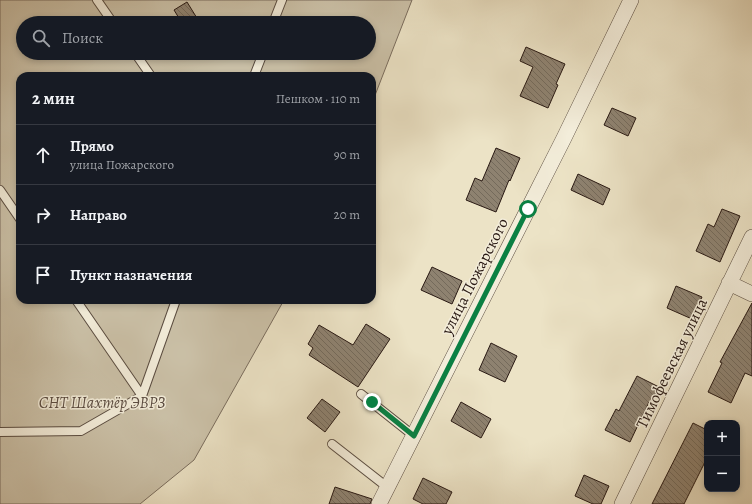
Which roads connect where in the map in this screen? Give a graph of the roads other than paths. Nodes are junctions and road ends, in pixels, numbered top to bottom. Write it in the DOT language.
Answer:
graph roads {
  1 [pos="97,0"];
  2 [pos="282,0"];
  3 [pos="631,0"];
  4 [pos="108,16"];
  5 [pos="276,16"];
  6 [pos="139,60"];
  7 [pos="260,60"];
  8 [pos="148,72"];
  9 [pos="256,72"];
  10 [pos="0,190"];
  11 [pos="16,213"];
  12 [pos="752,237"];
  13 [pos="729,283"];
  14 [pos="752,294"];
  15 [pos="79,304"];
  16 [pos="175,304"];
  17 [pos="361,394"];
  18 [pos="142,396"];
  19 [pos="0,432"];
  20 [pos="414,436"];
  21 [pos="332,444"];
  22 [pos="388,487"];
  23 [pos="379,504"];
  24 [pos="622,504"];
  1 -- 4 [label="lane"];
  2 -- 5 [label="lane"];
  3 -- 20 [label="street, улица Пожарского"];
  6 -- 8 [label="lane"];
  7 -- 9 [label="lane"];
  10 -- 11 [label="lane"];
  12 -- 13 [label="street, Тимофеевская улица"];
  13 -- 14 [label="street"];
  13 -- 24 [label="street, Тимофеевская улица"];
  15 -- 18 [label="lane"];
  16 -- 18 [label="lane"];
  17 -- 20 [label="lane"];
  18 -- 19 [label="lane"];
  20 -- 22 [label="street, улица Пожарского"];
  21 -- 22 [label="lane"];
  22 -- 23 [label="street, улица Пожарского"];
}
